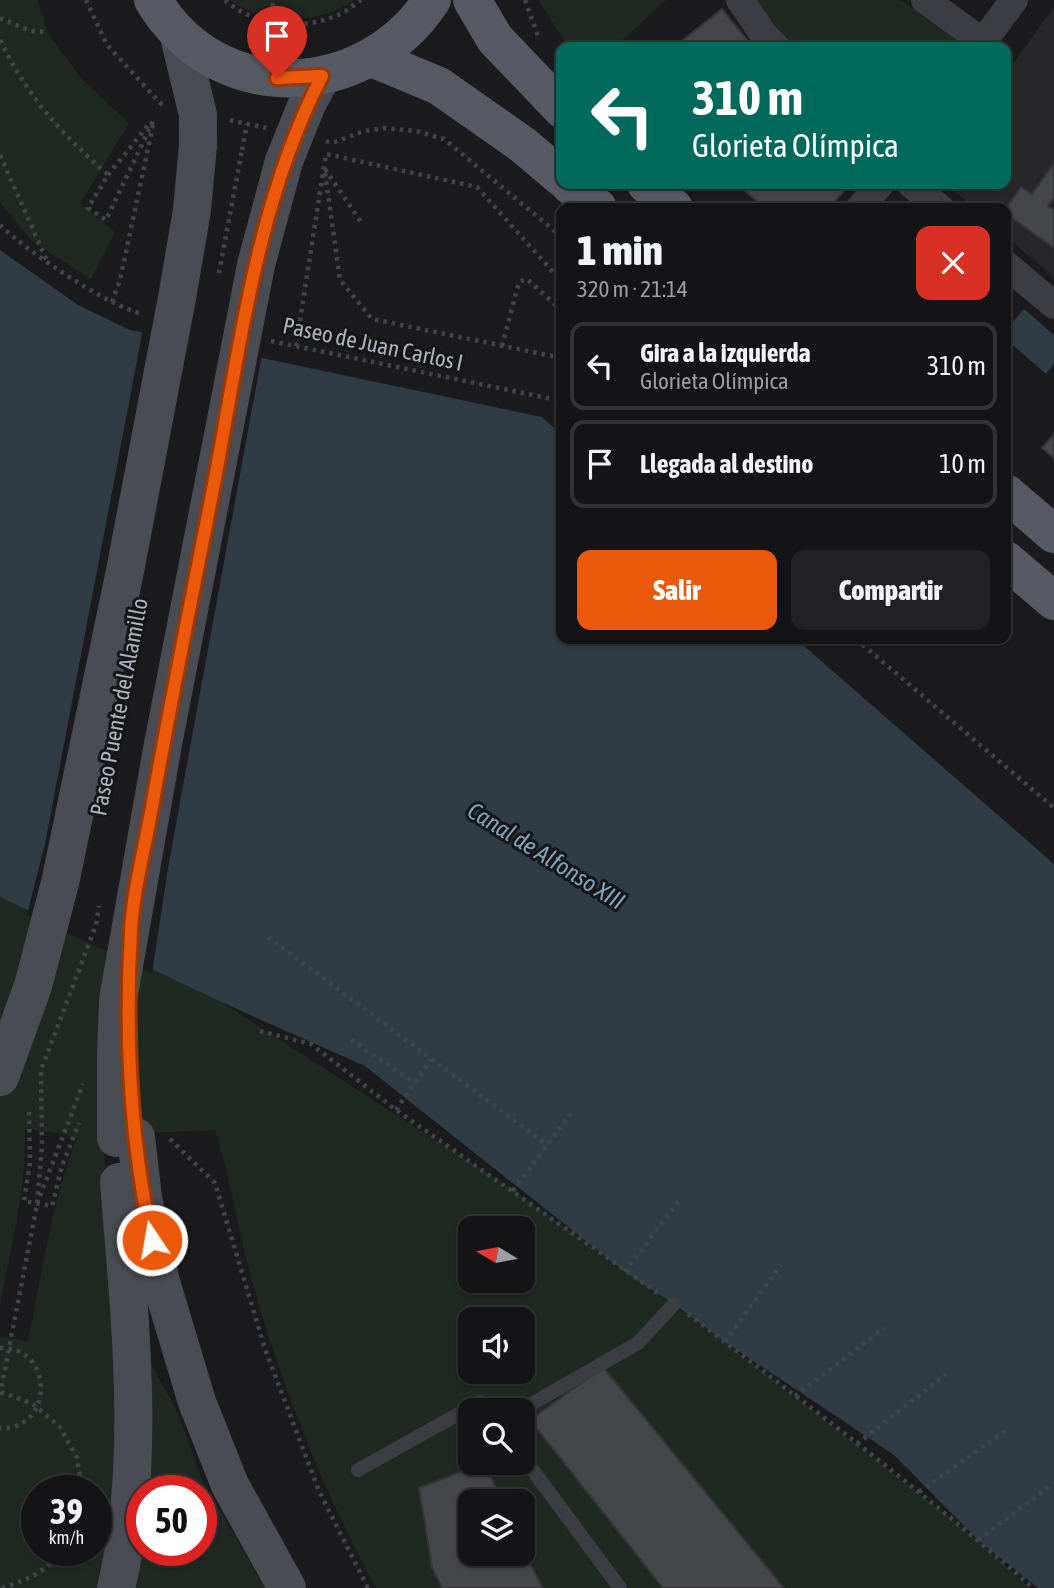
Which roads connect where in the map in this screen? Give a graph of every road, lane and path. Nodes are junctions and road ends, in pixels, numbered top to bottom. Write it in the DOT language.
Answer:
graph roads {
  1 [pos="86,0"];
  2 [pos="153,0"];
  3 [pos="225,0"];
  4 [pos="274,0"];
  5 [pos="361,0"];
  6 [pos="432,0"];
  7 [pos="472,0"];
  8 [pos="740,0"];
  9 [pos="925,0"];
  10 [pos="1014,0"];
  11 [pos="0,18"];
  12 [pos="269,23"];
  13 [pos="47,32"];
  14 [pos="178,32"];
  15 [pos="0,40"];
  16 [pos="771,42"];
  17 [pos="977,42"];
  18 [pos="983,42"];
  19 [pos="372,58"];
  20 [pos="322,76"];
  21 [pos="556,103"];
  22 [pos="163,106"];
  23 [pos="155,117"];
  24 [pos="247,124"];
  25 [pos="332,143"];
  26 [pos="0,155"];
  27 [pos="324,168"];
  28 [pos="556,173"];
  29 [pos="108,175"];
  30 [pos="575,189"];
  31 [pos="652,189"];
  32 [pos="876,189"];
  33 [pos="917,189"];
  34 [pos="592,203"];
  35 [pos="668,203"];
  36 [pos="864,203"];
  37 [pos="934,203"];
  38 [pos="361,222"];
  39 [pos="0,225"];
  40 [pos="556,232"];
  41 [pos="47,261"];
  42 [pos="1011,269"];
  43 [pos="556,275"];
  44 [pos="218,279"];
  45 [pos="113,302"];
  46 [pos="1054,305"];
  47 [pos="556,306"];
  48 [pos="149,315"];
  49 [pos="269,340"];
  50 [pos="296,346"];
  51 [pos="502,346"];
  52 [pos="556,357"];
  53 [pos="556,400"];
  54 [pos="1011,498"];
  55 [pos="1054,534"];
  56 [pos="1011,563"];
  57 [pos="1054,601"];
  58 [pos="862,644"];
  59 [pos="1054,808"];
  60 [pos="69,839"];
  61 [pos="101,898"];
  62 [pos="268,937"];
  63 [pos="351,1040"];
  64 [pos="0,1041"];
  65 [pos="432,1059"];
  66 [pos="0,1077"];
  67 [pos="85,1077"];
  68 [pos="415,1083"];
  69 [pos="396,1110"];
  70 [pos="29,1112"];
  71 [pos="571,1112"];
  72 [pos="79,1123"];
  73 [pos="138,1135"];
  74 [pos="547,1145"];
  75 [pos="513,1191"];
  76 [pos="680,1199"];
  77 [pos="37,1204"];
  78 [pos="781,1265"];
  79 [pos="625,1272"];
  80 [pos="674,1304"];
  81 [pos="884,1328"];
  82 [pos="725,1342"];
  83 [pos="0,1348"];
  84 [pos="9,1349"];
  85 [pos="946,1374"];
  86 [pos="0,1393"];
  87 [pos="795,1396"];
  88 [pos="535,1402"];
  89 [pos="37,1407"];
  90 [pos="458,1414"];
  91 [pos="0,1428"];
  92 [pos="1009,1428"];
  93 [pos="857,1444"];
  94 [pos="358,1469"];
  95 [pos="535,1473"];
  96 [pos="80,1475"];
  97 [pos="1054,1483"];
  98 [pos="919,1492"];
  99 [pos="978,1540"];
  100 [pos="45,1566"];
  101 [pos="2,1588"];
  102 [pos="117,1588"];
  103 [pos="287,1588"];
  104 [pos="368,1588"];
  105 [pos="620,1588"];
  1 -- 22 [label="path"];
  2 -- 14 [label="main road"];
  3 -- 12 [label="path"];
  4 -- 12 [label="path"];
  5 -- 12 [label="path"];
  6 -- 19 [label="main road"];
  7 -- 21 [label="main road"];
  8 -- 16 [label="street"];
  9 -- 17 [label="street"];
  10 -- 18 [label="street"];
  11 -- 13 [label="path"];
  14 -- 20 [label="main road"];
  14 -- 60 [label="main road, bridge"];
  15 -- 29 [label="path"];
  19 -- 20 [label="main road"];
  19 -- 28 [label="main road"];
  20 -- 73 [label="main road, bridge"];
  23 -- 29 [label="path"];
  23 -- 29 [label="path"];
  23 -- 45 [label="path"];
  24 -- 44 [label="path, bridge"];
  25 -- 40 [label="path"];
  26 -- 41 [label="path"];
  27 -- 38 [label="path"];
  27 -- 43 [label="path"];
  27 -- 50 [label="path"];
  27 -- 51 [label="path"];
  30 -- 34 [label="main road"];
  31 -- 35 [label="main road"];
  32 -- 36 [label="street"];
  33 -- 37 [label="street"];
  39 -- 41 [label="path"];
  41 -- 45 [label="path"];
  42 -- 46 [label="street"];
  45 -- 48 [label="path"];
  47 -- 51 [label="path"];
  49 -- 50 [label="path, Paseo de Juan Carlos I"];
  50 -- 53 [label="path, Paseo de Juan Carlos I"];
  51 -- 52 [label="path"];
  54 -- 55 [label="main road"];
  56 -- 57 [label="main road"];
  58 -- 59 [label="path"];
  60 -- 64 [label="main road, bridge"];
  60 -- 66 [label="main road, bridge"];
  61 -- 77 [label="path"];
  62 -- 65 [label="path"];
  63 -- 68 [label="path"];
  65 -- 68 [label="path"];
  65 -- 74 [label="path"];
  67 -- 77 [label="path"];
  68 -- 69 [label="path"];
  70 -- 77 [label="path"];
  71 -- 74 [label="path"];
  72 -- 77 [label="path"];
  73 -- 102 [label="main road"];
  73 -- 103 [label="main road"];
  73 -- 104 [label="path"];
  74 -- 75 [label="path"];
  76 -- 79 [label="path"];
  77 -- 84 [label="path"];
  78 -- 82 [label="path"];
  80 -- 88 [label="lane"];
  81 -- 87 [label="path"];
  83 -- 84 [label="path"];
  84 -- 86 [label="path"];
  84 -- 89 [label="path"];
  85 -- 93 [label="path"];
  86 -- 89 [label="path"];
  89 -- 91 [label="path"];
  89 -- 96 [label="path"];
  90 -- 94 [label="lane"];
  92 -- 98 [label="path"];
  95 -- 105 [label="lane"];
  97 -- 99 [label="path"];
  100 -- 101 [label="path"];
}
